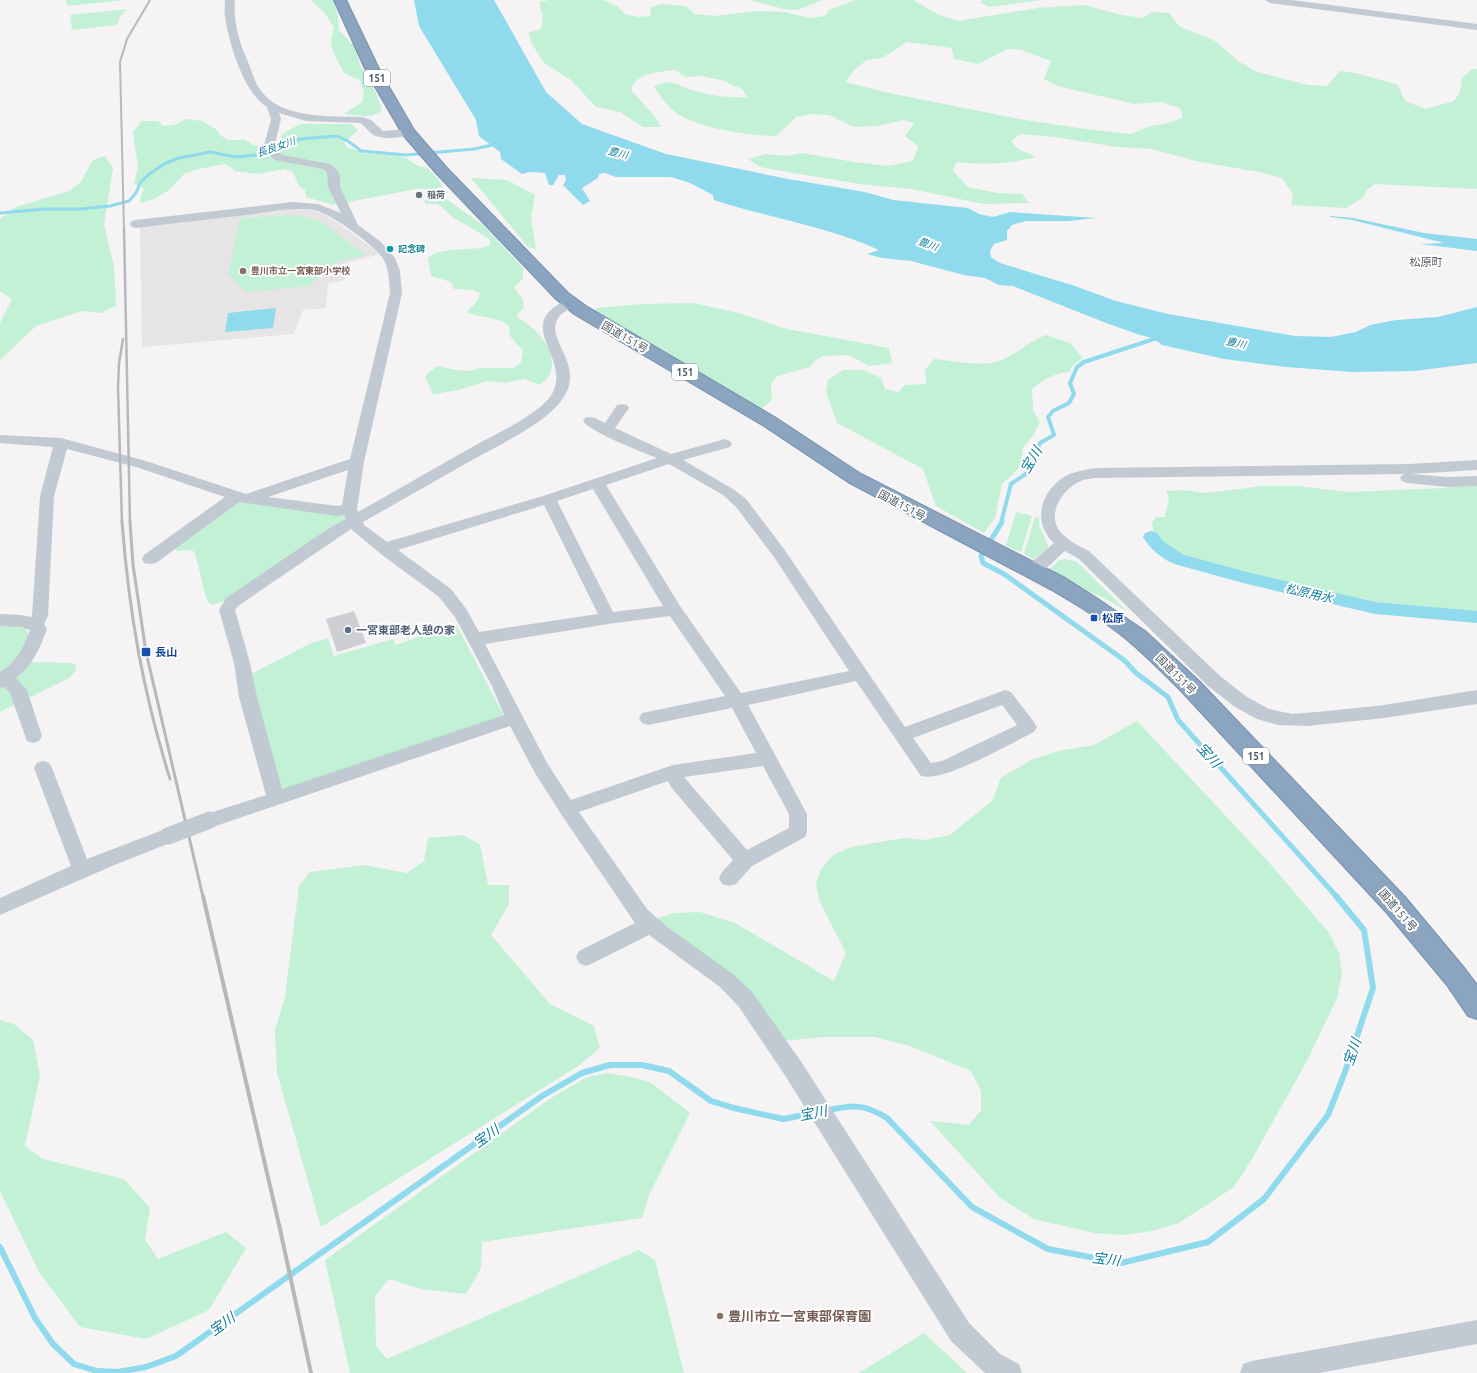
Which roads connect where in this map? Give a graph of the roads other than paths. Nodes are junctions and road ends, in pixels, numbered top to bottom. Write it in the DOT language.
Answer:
graph roads {
  1 [pos="230,0"];
  2 [pos="340,0"];
  3 [pos="1270,0"];
  4 [pos="1477,27"];
  5 [pos="272,107"];
  6 [pos="408,132"];
  7 [pos="136,224"];
  8 [pos="352,227"];
  9 [pos="571,303"];
  10 [pos="622,408"];
  11 [pos="590,421"];
  12 [pos="607,430"];
  13 [pos="0,439"];
  14 [pos="61,444"];
  15 [pos="725,444"];
  16 [pos="670,459"];
  17 [pos="357,462"];
  18 [pos="1477,465"];
  19 [pos="1330,470"];
  20 [pos="1477,481"];
  21 [pos="597,483"];
  22 [pos="241,498"];
  23 [pos="548,499"];
  24 [pos="352,515"];
  25 [pos="1064,543"];
  26 [pos="386,550"];
  27 [pos="150,559"];
  28 [pos="1034,569"];
  29 [pos="674,610"];
  30 [pos="608,618"];
  31 [pos="0,620"];
  32 [pos="35,624"];
  33 [pos="476,639"];
  34 [pos="861,674"];
  35 [pos="3,680"];
  36 [pos="1477,697"];
  37 [pos="737,701"];
  38 [pos="514,718"];
  39 [pos="648,718"];
  40 [pos="901,735"];
  41 [pos="33,736"];
  42 [pos="767,758"];
  43 [pos="44,768"];
  44 [pos="673,772"];
  45 [pos="276,799"];
  46 [pos="567,809"];
  47 [pos="745,860"];
  48 [pos="82,870"];
  49 [pos="728,878"];
  50 [pos="0,907"];
  51 [pos="648,924"];
  52 [pos="586,958"];
  53 [pos="1477,1007"];
  54 [pos="1477,1332"];
  55 [pos="1010,1373"];
  56 [pos="1252,1373"];
  1 -- 5 [label="street"];
  2 -- 6 [label="highway, 国道151号 / 151"];
  3 -- 4 [label="street"];
  5 -- 6 [label="street"];
  5 -- 8 [label="street"];
  6 -- 9 [label="highway, 国道151号 / 151"];
  7 -- 8 [label="street"];
  8 -- 17 [label="street"];
  9 -- 24 [label="street"];
  9 -- 28 [label="highway, 国道151号 / 151"];
  10 -- 12 [label="street"];
  11 -- 12 [label="street"];
  12 -- 16 [label="street"];
  13 -- 14 [label="street"];
  14 -- 22 [label="street"];
  14 -- 32 [label="street"];
  15 -- 16 [label="street"];
  16 -- 21 [label="street"];
  16 -- 34 [label="street"];
  17 -- 22 [label="street"];
  17 -- 24 [label="street"];
  18 -- 19 [label="street"];
  19 -- 20 [label="street"];
  19 -- 25 [label="street"];
  21 -- 23 [label="street"];
  21 -- 29 [label="street"];
  22 -- 24 [label="street"];
  22 -- 27 [label="street"];
  23 -- 26 [label="street"];
  23 -- 30 [label="street"];
  24 -- 26 [label="street"];
  24 -- 45 [label="street"];
  25 -- 28 [label="street"];
  25 -- 36 [label="street"];
  26 -- 33 [label="street"];
  28 -- 53 [label="highway, 国道151号 / 151"];
  29 -- 30 [label="street"];
  29 -- 37 [label="street"];
  30 -- 33 [label="street"];
  31 -- 32 [label="street"];
  32 -- 35 [label="street"];
  33 -- 38 [label="street"];
  34 -- 37 [label="street"];
  34 -- 40 [label="street"];
  35 -- 41 [label="street"];
  37 -- 39 [label="street"];
  37 -- 42 [label="street"];
  38 -- 45 [label="street"];
  38 -- 46 [label="street"];
  40 -- 40 [label="street"];
  42 -- 44 [label="street"];
  42 -- 47 [label="street"];
  43 -- 48 [label="street"];
  44 -- 46 [label="street"];
  44 -- 47 [label="street"];
  45 -- 48 [label="street, bridge"];
  46 -- 51 [label="street"];
  47 -- 49 [label="street"];
  48 -- 50 [label="street"];
  51 -- 52 [label="street"];
  51 -- 55 [label="street"];
  54 -- 56 [label="street"];
}
